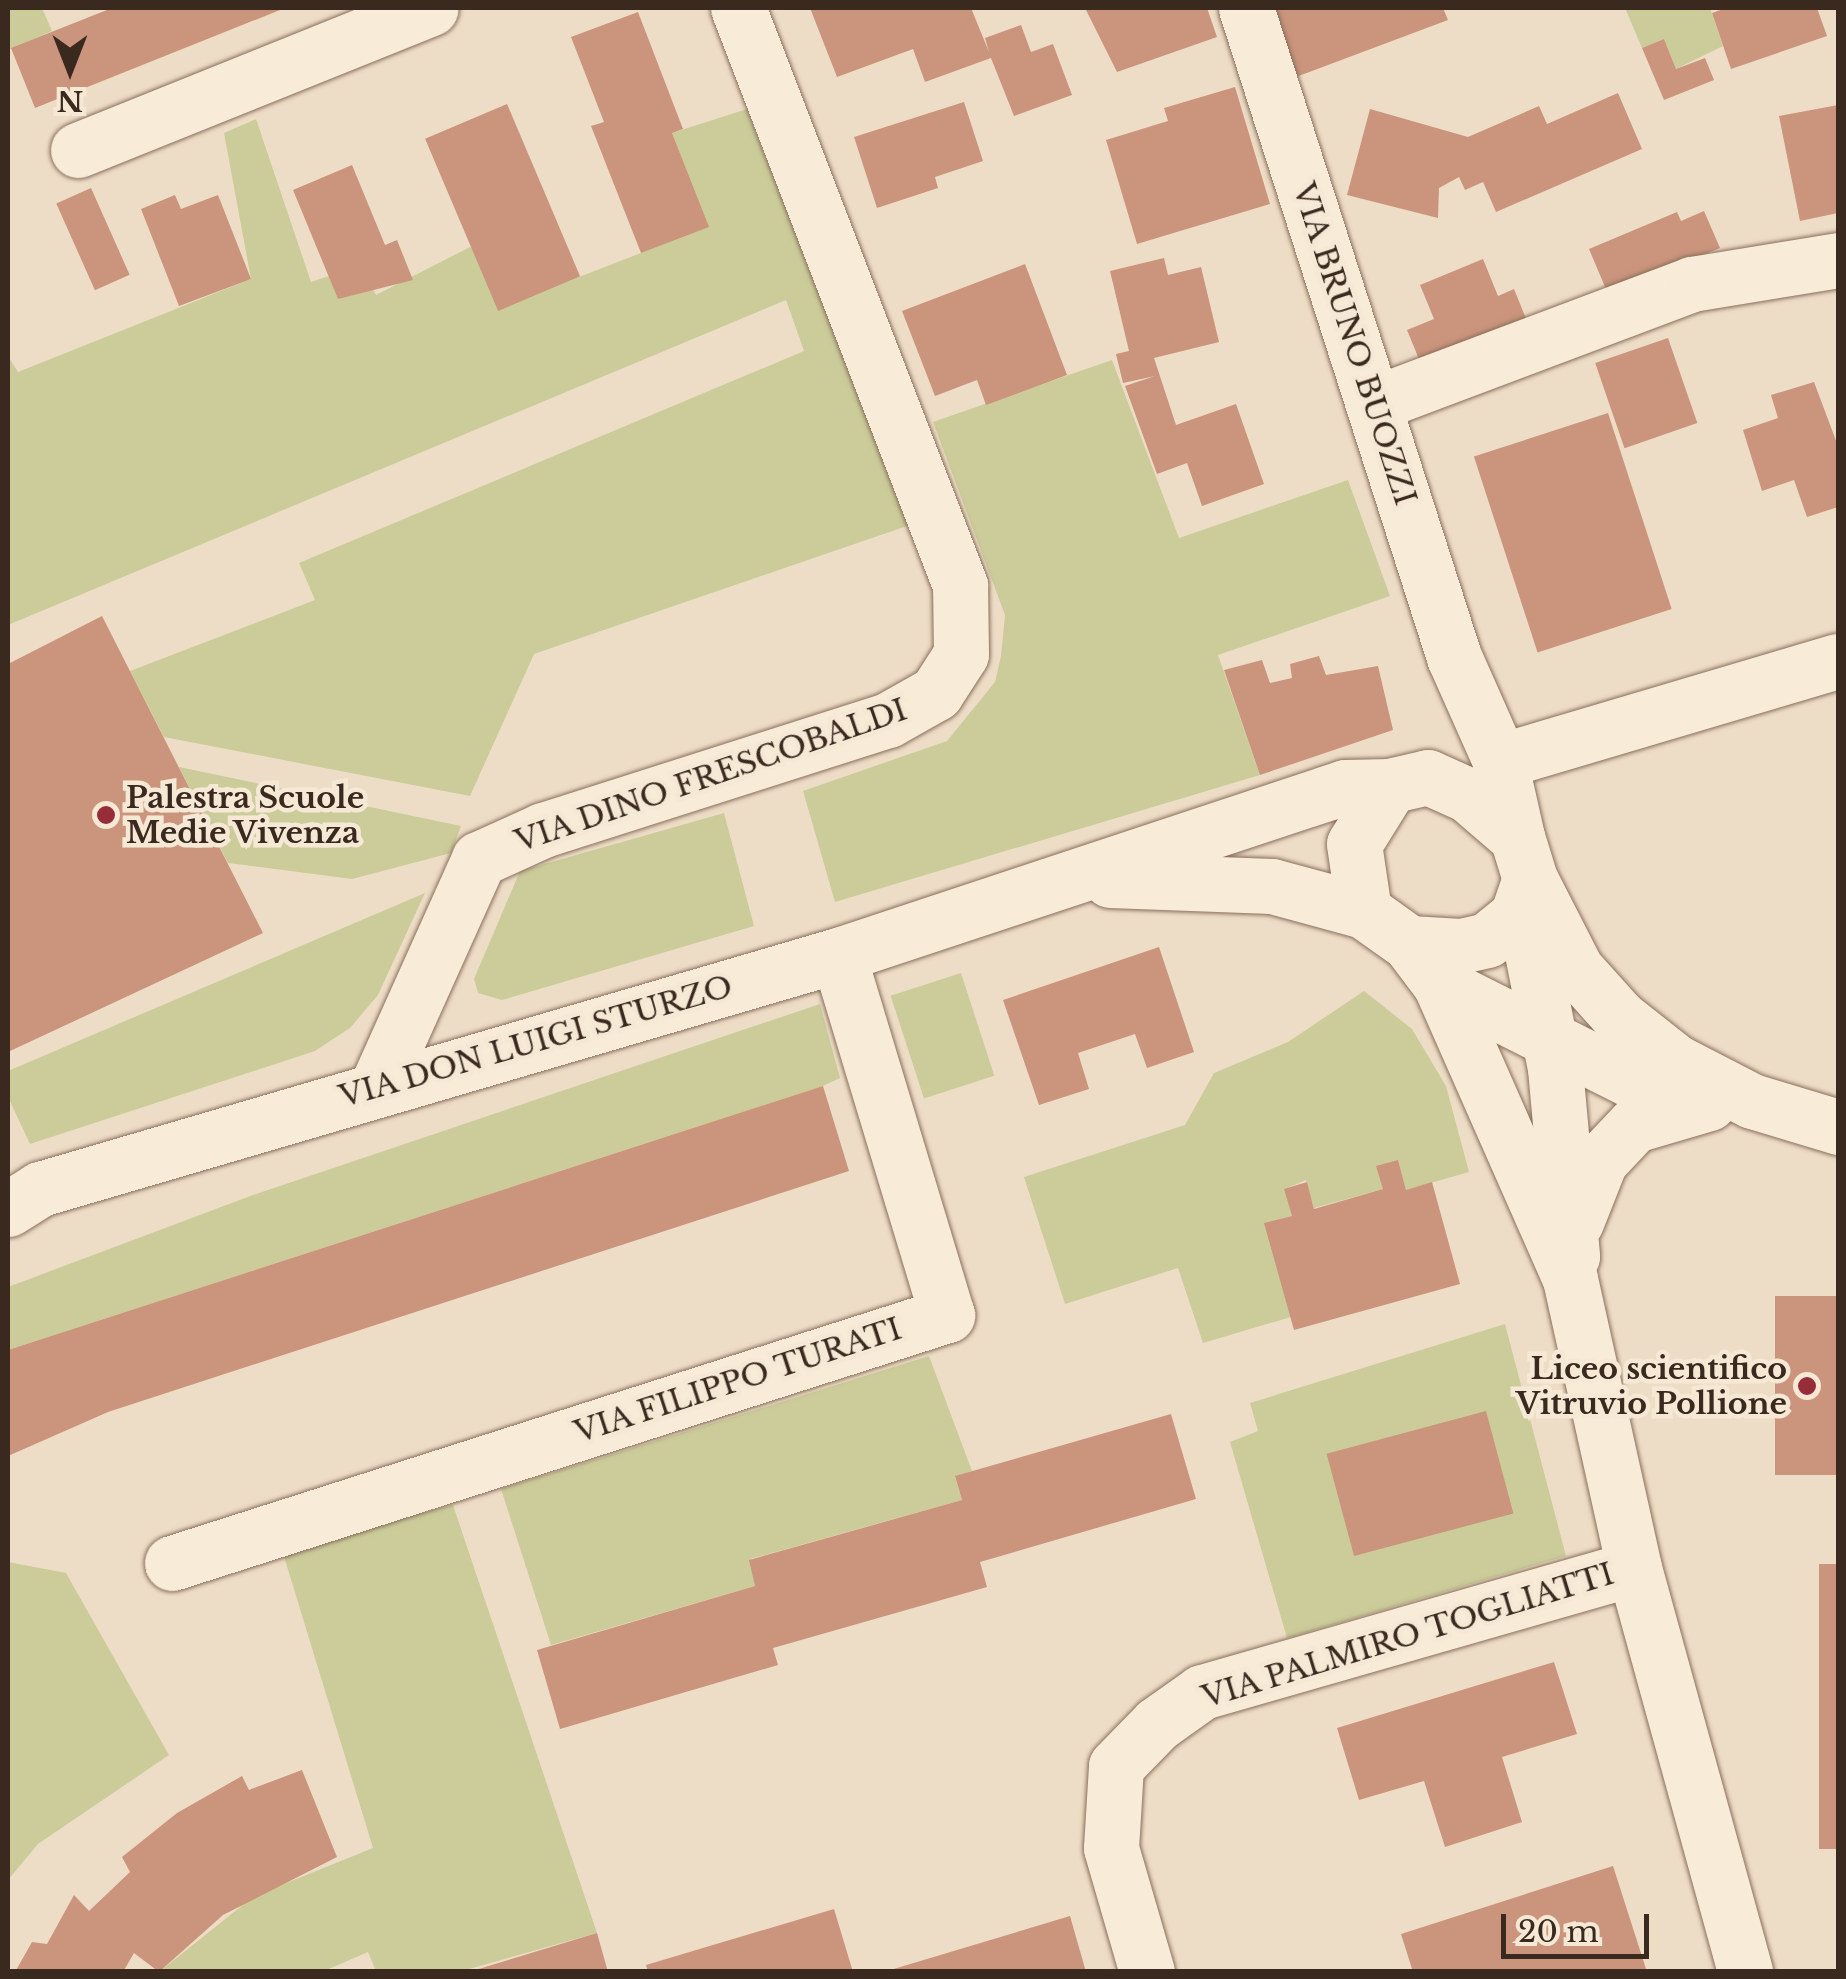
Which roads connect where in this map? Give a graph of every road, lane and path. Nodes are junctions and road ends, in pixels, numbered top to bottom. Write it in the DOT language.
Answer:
graph roads {
  1 [pos="432,8"];
  2 [pos="738,8"];
  3 [pos="1246,8"];
  4 [pos="78,150"];
  5 [pos="1838,260"];
  6 [pos="1373,404"];
  7 [pos="1835,665"];
  8 [pos="1462,680"];
  9 [pos="1500,761"];
  10 [pos="1409,782"];
  11 [pos="1521,877"];
  12 [pos="1067,880"];
  13 [pos="1364,911"];
  14 [pos="838,956"];
  15 [pos="1424,964"];
  16 [pos="1548,1037"];
  17 [pos="377,1086"];
  18 [pos="1727,1102"];
  19 [pos="1838,1127"];
  20 [pos="8,1209"];
  21 [pos="1575,1224"];
  22 [pos="1570,1279"];
  23 [pos="172,1563"];
  24 [pos="1634,1568"];
  25 [pos="1147,1972"];
  26 [pos="1744,1972"];
  1 -- 4 [label="street"];
  2 -- 17 [label="street, VIA DINO FRESCOBALDI"];
  3 -- 6 [label="street, VIA BRUNO BUOZZI"];
  5 -- 6 [label="street"];
  6 -- 8 [label="street, VIA BRUNO BUOZZI"];
  7 -- 9 [label="street"];
  8 -- 9 [label="street, VIA BRUNO BUOZZI"];
  8 -- 10 [label="street, VIA BRUNO BUOZZI"];
  9 -- 11 [label="street, VIA BRUNO BUOZZI"];
  10 -- 11 [label="street"];
  10 -- 12 [label="street, VIA DON LUIGI STURZO"];
  10 -- 13 [label="street"];
  11 -- 15 [label="street"];
  11 -- 16 [label="street"];
  11 -- 18 [label="street"];
  12 -- 13 [label="street, VIA DON LUIGI STURZO"];
  12 -- 14 [label="street, VIA DON LUIGI STURZO"];
  13 -- 15 [label="street"];
  14 -- 17 [label="street, VIA DON LUIGI STURZO"];
  14 -- 23 [label="street, VIA FILIPPO TURATI"];
  15 -- 16 [label="street"];
  15 -- 22 [label="street"];
  16 -- 18 [label="street"];
  16 -- 21 [label="street"];
  17 -- 20 [label="street, VIA DON LUIGI STURZO"];
  18 -- 19 [label="street"];
  18 -- 21 [label="street"];
  21 -- 22 [label="street"];
  22 -- 24 [label="street"];
  24 -- 25 [label="street, VIA PALMIRO TOGLIATTI"];
  24 -- 26 [label="street"];
}
